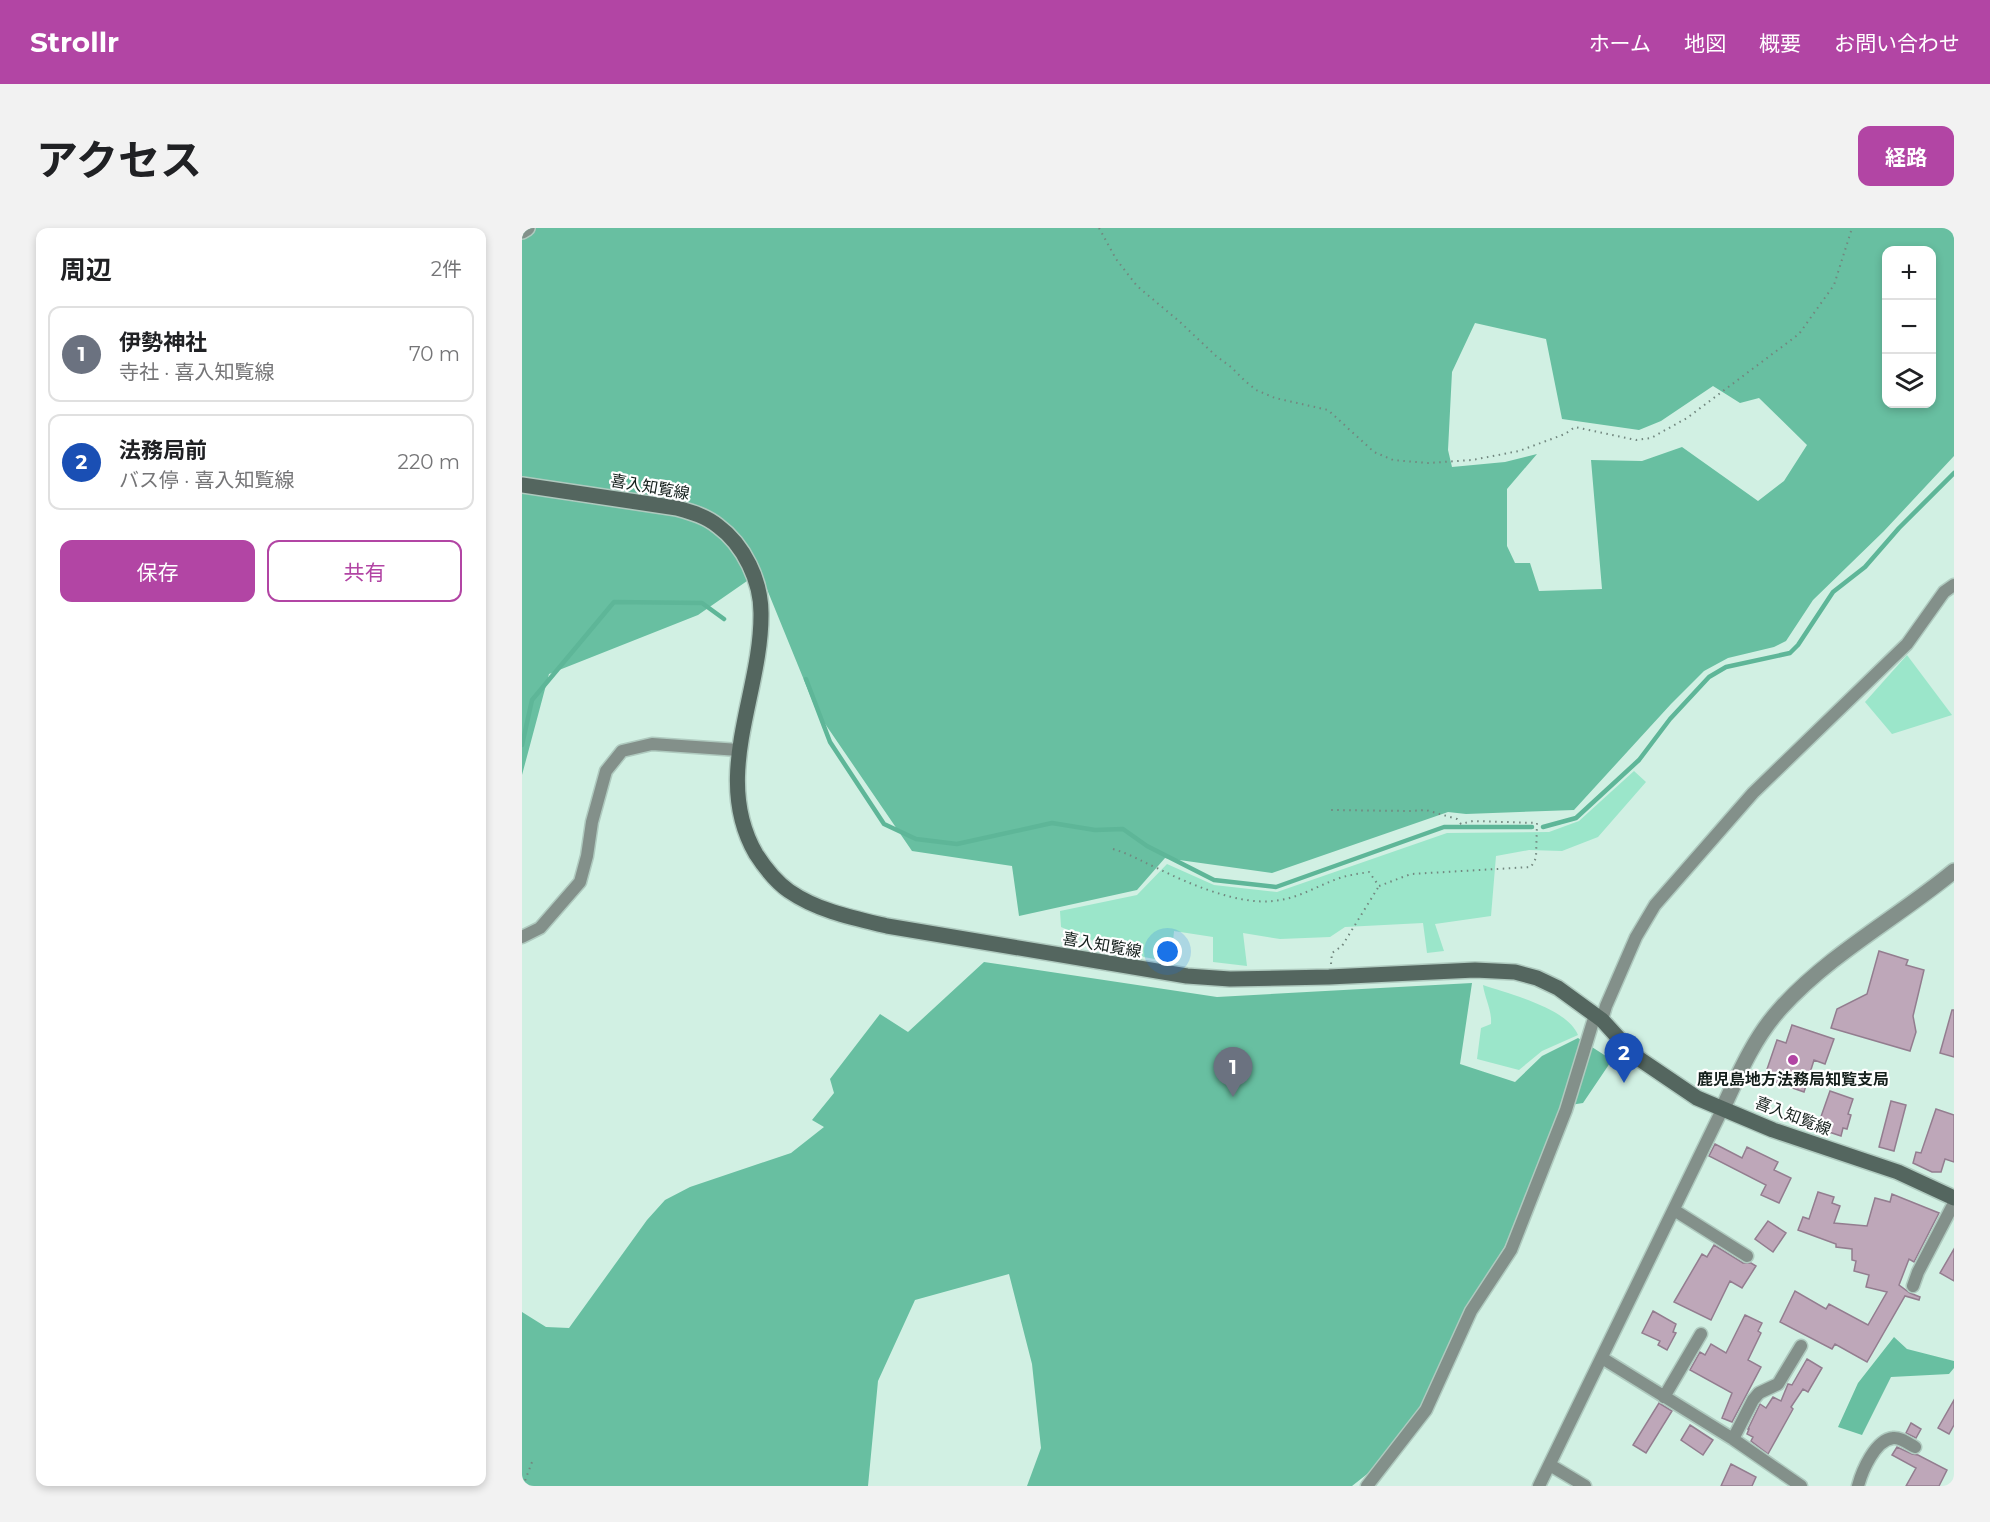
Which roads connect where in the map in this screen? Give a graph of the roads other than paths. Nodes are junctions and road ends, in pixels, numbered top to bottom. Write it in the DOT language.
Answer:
graph roads {
  1 [pos="527,228"];
  2 [pos="522,231"];
  3 [pos="522,485"];
  4 [pos="1954,585"];
  5 [pos="739,750"];
  6 [pos="1954,871"];
  7 [pos="522,937"];
  8 [pos="1599,1018"];
  9 [pos="1723,1108"];
  10 [pos="1954,1198"];
  11 [pos="1954,1203"];
  12 [pos="1674,1210"];
  13 [pos="1747,1256"];
  14 [pos="1914,1286"];
  15 [pos="1701,1334"];
  16 [pos="1801,1346"];
  17 [pos="1602,1359"];
  18 [pos="1665,1396"];
  19 [pos="1733,1439"];
  20 [pos="1915,1447"];
  21 [pos="1550,1465"];
  22 [pos="1367,1486"];
  23 [pos="1539,1486"];
  24 [pos="1586,1486"];
  25 [pos="1801,1486"];
  26 [pos="1858,1486"];
  1 -- 2 [label="street"];
  3 -- 5 [label="main road, 喜入知覧線"];
  4 -- 8 [label="street"];
  5 -- 7 [label="street"];
  5 -- 8 [label="main road, 喜入知覧線"];
  6 -- 9 [label="street"];
  8 -- 9 [label="main road, 喜入知覧線"];
  8 -- 22 [label="street"];
  9 -- 10 [label="main road, 喜入知覧線"];
  9 -- 12 [label="street"];
  11 -- 14 [label="street"];
  12 -- 13 [label="street"];
  12 -- 17 [label="street"];
  15 -- 18 [label="street"];
  16 -- 19 [label="street"];
  17 -- 18 [label="street"];
  17 -- 21 [label="street"];
  18 -- 19 [label="street"];
  19 -- 25 [label="street"];
  20 -- 26 [label="street"];
  21 -- 23 [label="street"];
  21 -- 24 [label="street"];
}
